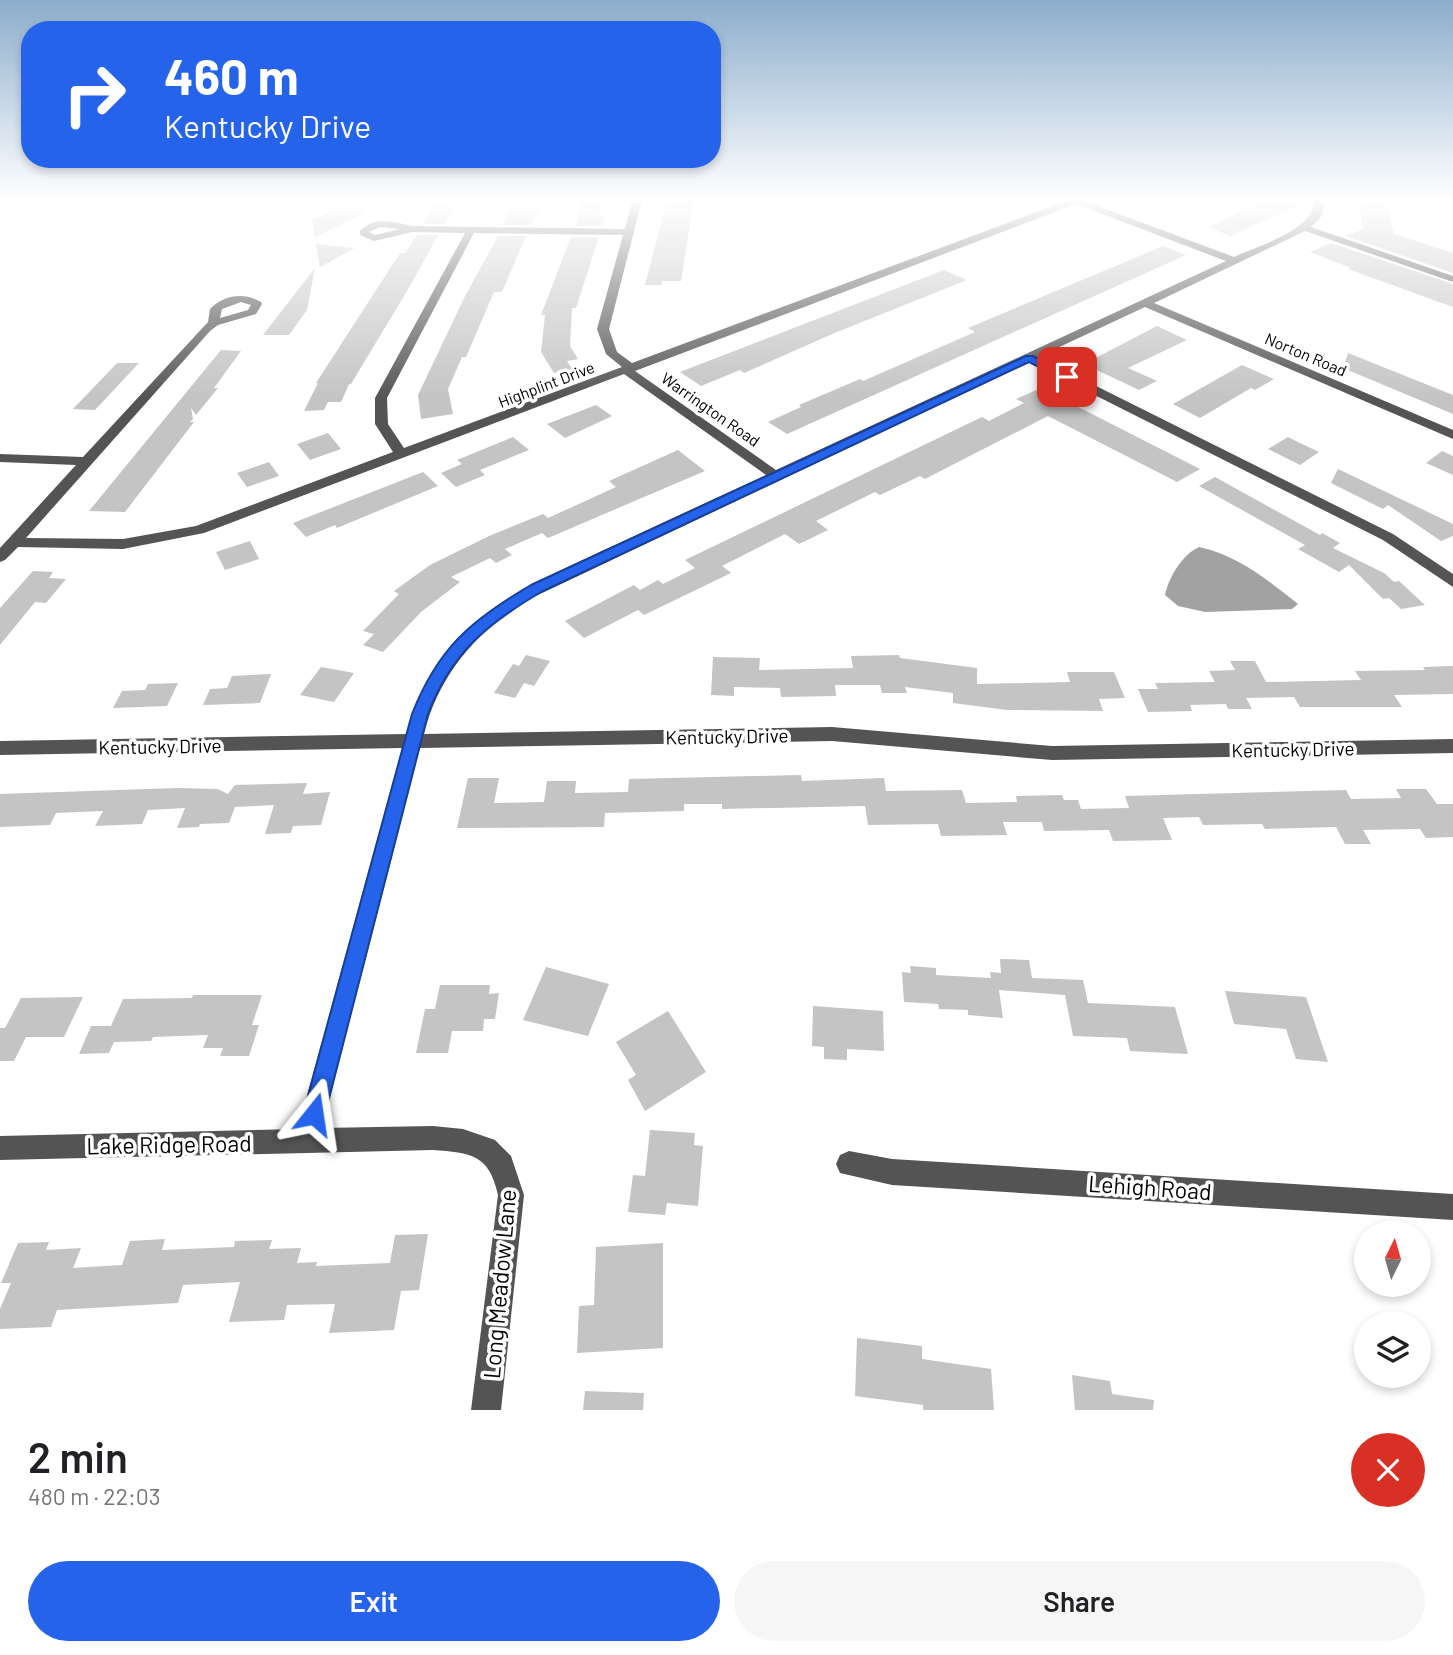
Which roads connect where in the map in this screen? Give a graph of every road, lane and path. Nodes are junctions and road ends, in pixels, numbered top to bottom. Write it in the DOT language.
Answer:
graph roads {
  1 [pos="452,266"];
  2 [pos="619,266"];
  3 [pos="904,266"];
  4 [pos="1225,266"];
  5 [pos="1414,266"];
  6 [pos="1453,279"];
  7 [pos="1146,303"];
  8 [pos="214,323"];
  9 [pos="1030,358"];
  10 [pos="628,369"];
  11 [pos="1453,435"];
  12 [pos="402,454"];
  13 [pos="0,458"];
  14 [pos="86,461"];
  15 [pos="776,476"];
  16 [pos="13,542"];
  17 [pos="0,556"];
  18 [pos="1453,582"];
  19 [pos="412,741"];
  20 [pos="1453,746"];
  21 [pos="0,748"];
  22 [pos="307,1140"];
  23 [pos="0,1148"];
  24 [pos="500,1160"];
  25 [pos="849,1164"];
  26 [pos="1453,1207"];
  27 [pos="486,1410"];
  1 -- 12 [label="street"];
  2 -- 10 [label="street, Warrington Road"];
  3 -- 10 [label="street, Highplint Drive"];
  4 -- 7 [label="street"];
  5 -- 6 [label="street"];
  7 -- 9 [label="street"];
  7 -- 11 [label="street, Norton Road"];
  8 -- 14 [label="street"];
  9 -- 15 [label="street"];
  9 -- 18 [label="street"];
  10 -- 12 [label="street, Highplint Drive"];
  10 -- 15 [label="street, Warrington Road"];
  12 -- 16 [label="street, Highplint Drive"];
  13 -- 14 [label="street"];
  14 -- 16 [label="street"];
  15 -- 19 [label="street"];
  16 -- 17 [label="street"];
  19 -- 20 [label="street, Kentucky Drive"];
  19 -- 21 [label="street, Kentucky Drive"];
  19 -- 22 [label="street"];
  22 -- 23 [label="street, Lake Ridge Road"];
  22 -- 24 [label="street, Lake Ridge Road"];
  24 -- 27 [label="street, Long Meadow Lane"];
  25 -- 26 [label="street, Lehigh Road"];
}
